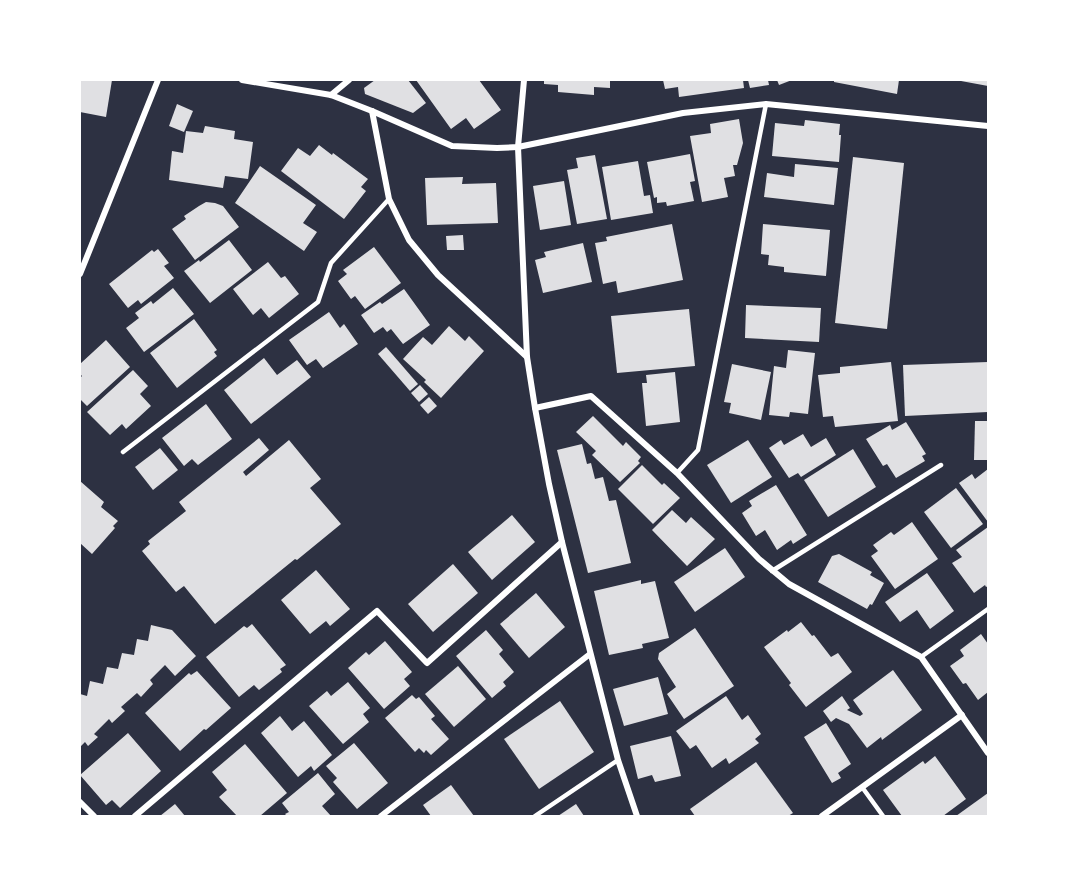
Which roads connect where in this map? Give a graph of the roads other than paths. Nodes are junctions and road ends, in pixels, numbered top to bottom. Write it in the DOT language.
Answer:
graph roads {
  1 [pos="158,80"];
  2 [pos="242,80"];
  3 [pos="349,80"];
  4 [pos="524,80"];
  5 [pos="331,95"];
  6 [pos="766,104"];
  7 [pos="372,111"];
  8 [pos="988,126"];
  9 [pos="518,147"];
  10 [pos="390,199"];
  11 [pos="80,274"];
  12 [pos="527,357"];
  13 [pos="535,408"];
  14 [pos="123,452"];
  15 [pos="941,465"];
  16 [pos="677,472"];
  17 [pos="562,542"];
  18 [pos="772,571"];
  19 [pos="988,609"];
  20 [pos="591,654"];
  21 [pos="921,657"];
  22 [pos="962,715"];
  23 [pos="988,753"];
  24 [pos="618,760"];
  25 [pos="862,787"];
  26 [pos="80,802"];
  27 [pos="94,816"];
  28 [pos="135,816"];
  29 [pos="381,816"];
  30 [pos="535,816"];
  31 [pos="637,816"];
  32 [pos="822,816"];
  33 [pos="883,816"];
  1 -- 11 [label="street"];
  2 -- 5 [label="street"];
  3 -- 5 [label="street"];
  4 -- 9 [label="street"];
  5 -- 7 [label="street"];
  6 -- 8 [label="street"];
  6 -- 9 [label="street"];
  6 -- 16 [label="lane"];
  7 -- 9 [label="street"];
  7 -- 10 [label="street"];
  9 -- 12 [label="street"];
  10 -- 12 [label="street"];
  10 -- 14 [label="lane"];
  12 -- 13 [label="street"];
  13 -- 16 [label="street"];
  13 -- 17 [label="street"];
  15 -- 18 [label="lane"];
  16 -- 18 [label="street"];
  17 -- 20 [label="street"];
  17 -- 28 [label="street"];
  18 -- 21 [label="street"];
  19 -- 21 [label="lane"];
  20 -- 24 [label="street"];
  20 -- 29 [label="street"];
  21 -- 22 [label="street"];
  22 -- 23 [label="street"];
  22 -- 25 [label="street"];
  24 -- 30 [label="lane"];
  24 -- 31 [label="street"];
  25 -- 32 [label="street"];
  25 -- 33 [label="lane"];
  26 -- 27 [label="street"];
}
